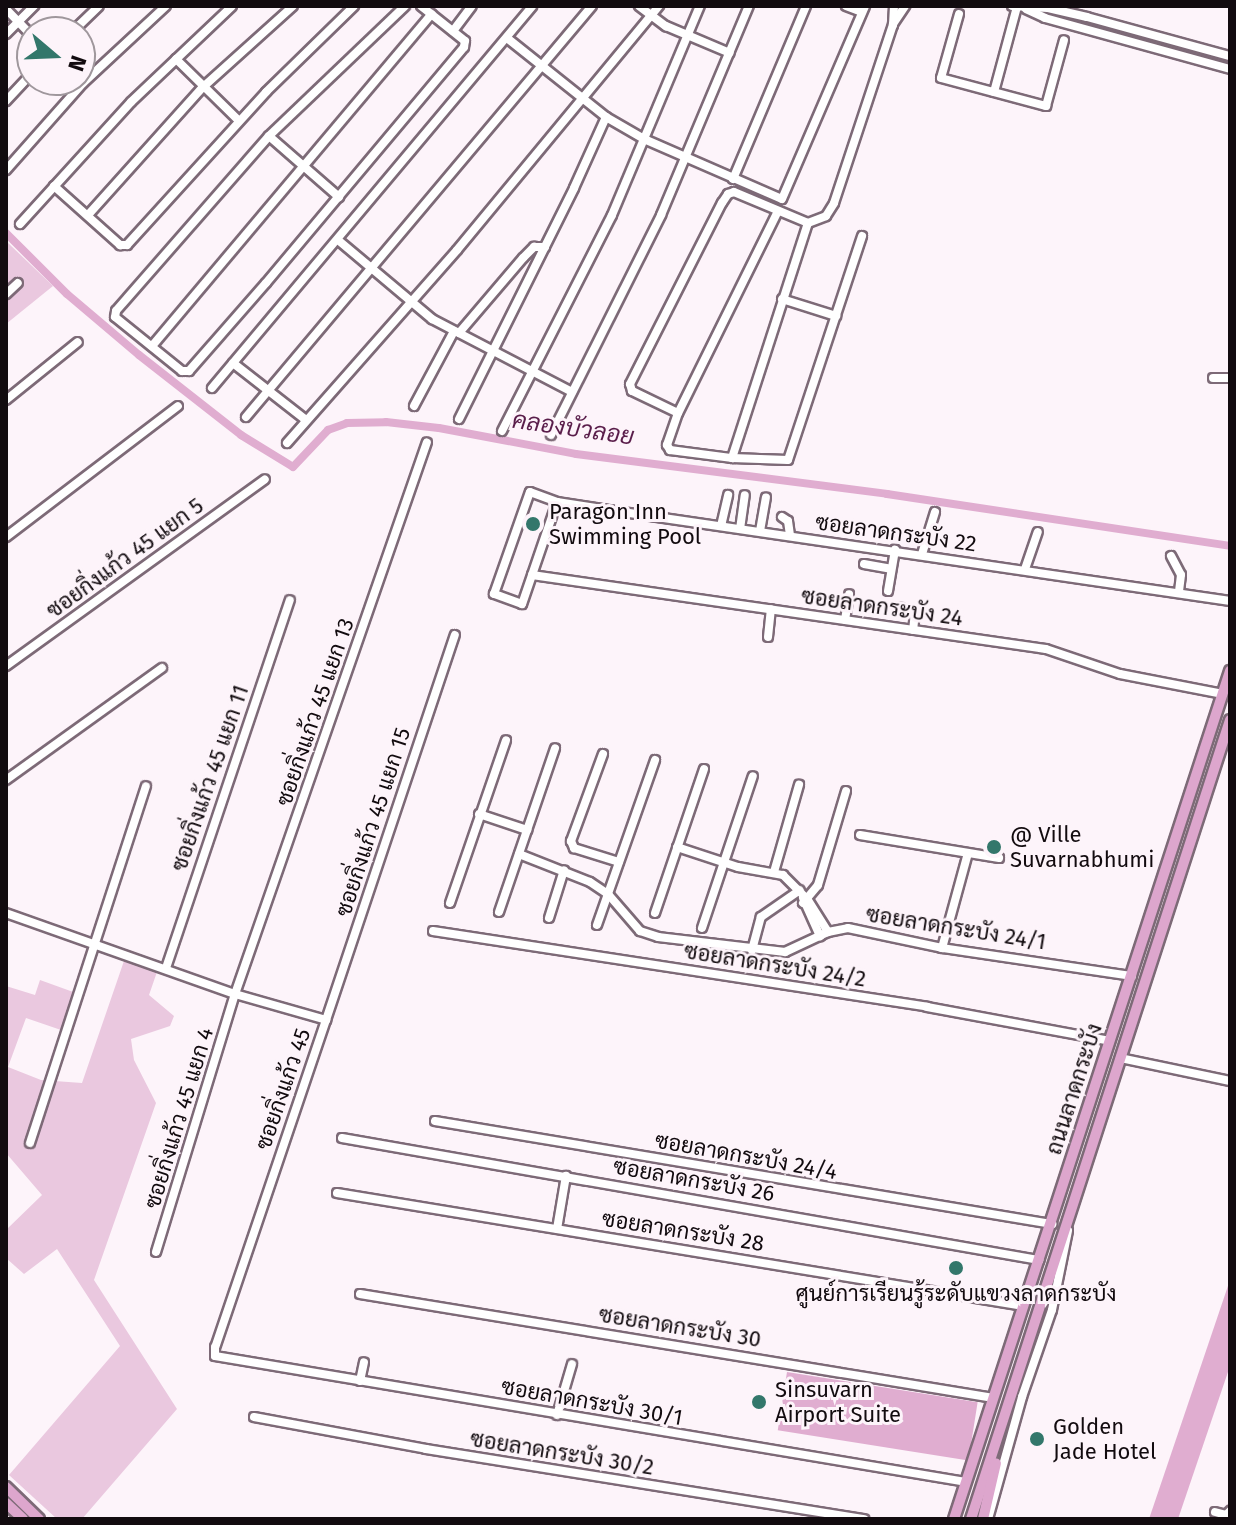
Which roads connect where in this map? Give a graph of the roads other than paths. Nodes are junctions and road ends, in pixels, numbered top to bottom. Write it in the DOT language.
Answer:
graph roads {
  1 [pos="166,6"];
  2 [pos="232,6"];
  3 [pos="293,6"];
  4 [pos="354,6"];
  5 [pos="405,6"];
  6 [pos="421,6"];
  7 [pos="472,6"];
  8 [pos="532,6"];
  9 [pos="592,6"];
  10 [pos="639,6"];
  11 [pos="659,6"];
  12 [pos="700,6"];
  13 [pos="749,6"];
  14 [pos="806,6"];
  15 [pos="894,6"];
  16 [pos="905,6"];
  17 [pos="1018,7"];
  18 [pos="856,8"];
  19 [pos="432,14"];
  20 [pos="959,14"];
  21 [pos="652,16"];
  22 [pos="1087,17"];
  23 [pos="893,25"];
  24 [pos="1120,26"];
  25 [pos="1084,29"];
  26 [pos="453,31"];
  27 [pos="688,36"];
  28 [pos="507,38"];
  29 [pos="1117,39"];
  30 [pos="1064,40"];
  31 [pos="730,53"];
  32 [pos="1230,56"];
  33 [pos="176,59"];
  34 [pos="541,66"];
  35 [pos="96,69"];
  36 [pos="1230,69"];
  37 [pos="202,88"];
  38 [pos="994,92"];
  39 [pos="69,96"];
  40 [pos="583,100"];
  41 [pos="606,117"];
  42 [pos="239,121"];
  43 [pos="269,136"];
  44 [pos="644,139"];
  45 [pos="685,158"];
  46 [pos="305,166"];
  47 [pos="6,170"];
  48 [pos="733,179"];
  49 [pos="54,186"];
  50 [pos="339,197"];
  51 [pos="778,211"];
  52 [pos="88,215"];
  53 [pos="808,223"];
  54 [pos="20,224"];
  55 [pos="862,236"];
  56 [pos="338,240"];
  57 [pos="545,247"];
  58 [pos="373,269"];
  59 [pos="18,283"];
  60 [pos="6,294"];
  61 [pos="782,299"];
  62 [pos="411,302"];
  63 [pos="836,316"];
  64 [pos="456,332"];
  65 [pos="78,342"];
  66 [pos="152,346"];
  67 [pos="493,352"];
  68 [pos="233,363"];
  69 [pos="533,372"];
  70 [pos="1213,378"];
  71 [pos="1230,378"];
  72 [pos="212,388"];
  73 [pos="268,392"];
  74 [pos="572,392"];
  75 [pos="6,400"];
  76 [pos="178,406"];
  77 [pos="414,406"];
  78 [pos="678,413"];
  79 [pos="246,417"];
  80 [pos="459,419"];
  81 [pos="306,420"];
  82 [pos="502,431"];
  83 [pos="551,435"];
  84 [pos="427,442"];
  85 [pos="287,443"];
  86 [pos="732,458"];
  87 [pos="265,479"];
  88 [pos="728,495"];
  89 [pos="745,495"];
  90 [pos="766,498"];
  91 [pos="557,502"];
  92 [pos="935,512"];
  93 [pos="782,517"];
  94 [pos="721,526"];
  95 [pos="740,529"];
  96 [pos="760,531"];
  97 [pos="1038,532"];
  98 [pos="790,535"];
  99 [pos="6,537"];
  100 [pos="895,550"];
  101 [pos="922,554"];
  102 [pos="1171,556"];
  103 [pos="864,564"];
  104 [pos="891,569"];
  105 [pos="1025,569"];
  106 [pos="532,575"];
  107 [pos="888,591"];
  108 [pos="1179,592"];
  109 [pos="849,594"];
  110 [pos="290,600"];
  111 [pos="1230,601"];
  112 [pos="899,607"];
  113 [pos="771,609"];
  114 [pos="845,620"];
  115 [pos="913,630"];
  116 [pos="455,635"];
  117 [pos="768,637"];
  118 [pos="6,666"];
  119 [pos="162,668"];
  120 [pos="1230,671"];
  121 [pos="1223,694"];
  122 [pos="1230,720"];
  123 [pos="506,740"];
  124 [pos="555,748"];
  125 [pos="603,754"];
  126 [pos="655,760"];
  127 [pos="704,769"];
  128 [pos="753,776"];
  129 [pos="6,780"];
  130 [pos="799,785"];
  131 [pos="146,786"];
  132 [pos="846,791"];
  133 [pos="479,814"];
  134 [pos="527,830"];
  135 [pos="860,835"];
  136 [pos="677,847"];
  137 [pos="968,853"];
  138 [pos="519,854"];
  139 [pos="999,858"];
  140 [pos="619,862"];
  141 [pos="723,863"];
  142 [pos="564,870"];
  143 [pos="774,872"];
  144 [pos="608,894"];
  145 [pos="803,896"];
  146 [pos="450,903"];
  147 [pos="499,912"];
  148 [pos="6,913"];
  149 [pos="655,913"];
  150 [pos="549,918"];
  151 [pos="597,925"];
  152 [pos="702,928"];
  153 [pos="433,931"];
  154 [pos="824,934"];
  155 [pos="92,944"];
  156 [pos="942,948"];
  157 [pos="752,950"];
  158 [pos="166,968"];
  159 [pos="1132,976"];
  160 [pos="235,994"];
  161 [pos="326,1020"];
  162 [pos="1110,1041"];
  163 [pos="1120,1058"];
  164 [pos="1230,1081"];
  165 [pos="435,1121"];
  166 [pos="342,1138"];
  167 [pos="30,1143"];
  168 [pos="1070,1165"];
  169 [pos="1084,1169"];
  170 [pos="566,1176"];
  171 [pos="337,1193"];
  172 [pos="1073,1202"];
  173 [pos="1052,1224"];
  174 [pos="557,1229"];
  175 [pos="156,1252"];
  176 [pos="1039,1260"];
  177 [pos="360,1294"];
  178 [pos="1024,1306"];
  179 [pos="214,1354"];
  180 [pos="364,1362"];
  181 [pos="572,1364"];
  182 [pos="360,1381"];
  183 [pos="994,1398"];
  184 [pos="557,1415"];
  185 [pos="254,1417"];
  186 [pos="1003,1426"];
  187 [pos="966,1482"];
  188 [pos="6,1487"];
  189 [pos="6,1503"];
  190 [pos="1230,1511"];
  191 [pos="1215,1512"];
  192 [pos="23,1519"];
  193 [pos="39,1519"];
  194 [pos="864,1519"];
  195 [pos="954,1519"];
  196 [pos="971,1519"];
  197 [pos="986,1519"];
  1 -- 35 [label="street"];
  2 -- 33 [label="street"];
  3 -- 37 [label="street"];
  4 -- 42 [label="street"];
  5 -- 43 [label="street"];
  6 -- 19 [label="street"];
  7 -- 26 [label="street"];
  8 -- 28 [label="street"];
  9 -- 34 [label="street"];
  10 -- 21 [label="street"];
  11 -- 21 [label="street"];
  12 -- 27 [label="street"];
  13 -- 31 [label="street"];
  14 -- 48 [label="street"];
  15 -- 23 [label="street"];
  16 -- 23 [label="street"];
  17 -- 22 [label="street"];
  17 -- 25 [label="street"];
  17 -- 38 [label="street"];
  18 -- 48 [label="street"];
  19 -- 26 [label="street"];
  19 -- 46 [label="street"];
  20 -- 38 [label="street"];
  21 -- 27 [label="street"];
  21 -- 40 [label="street"];
  22 -- 24 [label="street"];
  22 -- 25 [label="street"];
  23 -- 53 [label="street"];
  24 -- 29 [label="street"];
  24 -- 32 [label="street"];
  25 -- 29 [label="street"];
  26 -- 50 [label="street"];
  27 -- 31 [label="street"];
  27 -- 44 [label="street"];
  28 -- 34 [label="street"];
  28 -- 56 [label="street"];
  29 -- 36 [label="street"];
  30 -- 38 [label="street"];
  31 -- 45 [label="street"];
  33 -- 37 [label="street"];
  33 -- 49 [label="street"];
  34 -- 40 [label="street"];
  34 -- 58 [label="street"];
  37 -- 42 [label="street"];
  37 -- 52 [label="street"];
  39 -- 47 [label="street"];
  40 -- 41 [label="street"];
  40 -- 62 [label="street"];
  41 -- 44 [label="street"];
  41 -- 57 [label="street"];
  42 -- 52 [label="street"];
  43 -- 46 [label="street"];
  43 -- 66 [label="street"];
  44 -- 45 [label="street"];
  44 -- 69 [label="street"];
  45 -- 48 [label="street"];
  45 -- 74 [label="street"];
  46 -- 50 [label="street"];
  46 -- 66 [label="street"];
  49 -- 52 [label="street"];
  49 -- 54 [label="street"];
  50 -- 66 [label="street"];
  51 -- 53 [label="street"];
  51 -- 78 [label="street"];
  51 -- 78 [label="street"];
  53 -- 61 [label="street"];
  55 -- 63 [label="street"];
  56 -- 58 [label="street"];
  56 -- 68 [label="street"];
  57 -- 64 [label="street"];
  57 -- 67 [label="street"];
  58 -- 62 [label="street"];
  58 -- 73 [label="street"];
  59 -- 60 [label="street"];
  61 -- 63 [label="street"];
  61 -- 86 [label="street"];
  62 -- 64 [label="street"];
  62 -- 81 [label="street"];
  63 -- 86 [label="street"];
  64 -- 67 [label="street"];
  64 -- 77 [label="street"];
  65 -- 75 [label="street"];
  67 -- 69 [label="street"];
  67 -- 80 [label="street"];
  68 -- 72 [label="street"];
  68 -- 73 [label="street"];
  69 -- 74 [label="street"];
  69 -- 82 [label="street"];
  70 -- 71 [label="street"];
  73 -- 79 [label="street"];
  73 -- 81 [label="street"];
  74 -- 83 [label="street"];
  76 -- 99 [label="street"];
  78 -- 86 [label="street"];
  81 -- 85 [label="street"];
  84 -- 160 [label="street, ซอยกิ่งแก้ว 45 แยก 13"];
  87 -- 118 [label="street, ซอยกิ่งแก้ว 45 แยก 5"];
  88 -- 94 [label="street"];
  89 -- 95 [label="street"];
  90 -- 96 [label="street"];
  91 -- 94 [label="street, ซอยลาดกระบัง 22"];
  91 -- 106 [label="street"];
  91 -- 106 [label="street, ซอยลาดกระบัง 22"];
  92 -- 101 [label="street"];
  93 -- 98 [label="street"];
  94 -- 95 [label="street, ซอยลาดกระบัง 22"];
  95 -- 96 [label="street, ซอยลาดกระบัง 22"];
  96 -- 98 [label="street, ซอยลาดกระบัง 22"];
  97 -- 105 [label="street"];
  98 -- 100 [label="street, ซอยลาดกระบัง 22"];
  100 -- 101 [label="street, ซอยลาดกระบัง 22"];
  100 -- 104 [label="street"];
  101 -- 105 [label="street, ซอยลาดกระบัง 22"];
  102 -- 108 [label="street"];
  103 -- 104 [label="street"];
  104 -- 107 [label="street"];
  105 -- 108 [label="street, ซอยลาดกระบัง 22"];
  106 -- 113 [label="street, ซอยลาดกระบัง 24"];
  108 -- 111 [label="street, ซอยลาดกระบัง 22"];
  109 -- 114 [label="street"];
  110 -- 158 [label="street, ซอยกิ่งแก้ว 45 แยก 11"];
  112 -- 115 [label="street"];
  113 -- 114 [label="street, ซอยลาดกระบัง 24"];
  113 -- 117 [label="street"];
  114 -- 115 [label="street, ซอยลาดกระบัง 24"];
  115 -- 121 [label="street, ซอยลาดกระบัง 24"];
  116 -- 161 [label="street, ซอยกิ่งแก้ว 45 แยก 15"];
  119 -- 129 [label="street"];
  120 -- 121 [label="main road, ถนนลาดกระบัง"];
  121 -- 159 [label="main road, ถนนลาดกระบัง"];
  122 -- 163 [label="main road, ถนนลาดกระบัง"];
  123 -- 133 [label="street"];
  124 -- 134 [label="street"];
  125 -- 140 [label="street"];
  126 -- 140 [label="street"];
  127 -- 136 [label="street"];
  128 -- 141 [label="street"];
  130 -- 143 [label="street"];
  131 -- 155 [label="street"];
  132 -- 145 [label="street"];
  133 -- 134 [label="street"];
  133 -- 146 [label="street"];
  134 -- 138 [label="street"];
  135 -- 137 [label="street"];
  136 -- 141 [label="street"];
  136 -- 149 [label="street"];
  137 -- 139 [label="street"];
  137 -- 156 [label="street"];
  138 -- 142 [label="street, ซอยลาดกระบัง 24/1"];
  138 -- 147 [label="street"];
  140 -- 144 [label="street"];
  141 -- 143 [label="street"];
  141 -- 152 [label="street"];
  142 -- 144 [label="street, ซอยลาดกระบัง 24/1"];
  142 -- 150 [label="street"];
  143 -- 145 [label="street"];
  144 -- 151 [label="street"];
  144 -- 157 [label="street, ซอยลาดกระบัง 24/1"];
  145 -- 154 [label="street"];
  145 -- 157 [label="street"];
  148 -- 155 [label="street, ซอยกิ่งแก้ว 45"];
  153 -- 162 [label="street, ซอยลาดกระบัง 24/2"];
  154 -- 156 [label="street, ซอยลาดกระบัง 24/1"];
  154 -- 157 [label="street, ซอยลาดกระบัง 24/1"];
  155 -- 158 [label="street, ซอยกิ่งแก้ว 45"];
  155 -- 167 [label="street"];
  156 -- 159 [label="street, ซอยลาดกระบัง 24/1"];
  158 -- 160 [label="street, ซอยกิ่งแก้ว 45"];
  159 -- 162 [label="main road, ถนนลาดกระบัง"];
  160 -- 161 [label="street, ซอยกิ่งแก้ว 45"];
  160 -- 175 [label="street, ซอยกิ่งแก้ว 45 แยก 4"];
  161 -- 179 [label="street, ซอยกิ่งแก้ว 45"];
  162 -- 168 [label="main road, ถนนลาดกระบัง"];
  163 -- 164 [label="street"];
  163 -- 169 [label="main road, ถนนลาดกระบัง"];
  165 -- 173 [label="street, ซอยลาดกระบัง 24/4"];
  166 -- 170 [label="street, ซอยลาดกระบัง 26"];
  168 -- 169 [label="main road"];
  168 -- 173 [label="main road, ถนนลาดกระบัง"];
  169 -- 172 [label="main road, ถนนลาดกระบัง"];
  170 -- 174 [label="street"];
  170 -- 176 [label="street, ซอยลาดกระบัง 26"];
  171 -- 174 [label="street, ซอยลาดกระบัง 28"];
  172 -- 186 [label="main road, ถนนลาดกระบัง"];
  172 -- 197 [label="street"];
  173 -- 176 [label="main road, ถนนลาดกระบัง"];
  174 -- 178 [label="street, ซอยลาดกระบัง 28"];
  176 -- 178 [label="main road, ถนนลาดกระบัง"];
  177 -- 183 [label="street, ซอยลาดกระบัง 30"];
  178 -- 183 [label="main road, ถนนลาดกระบัง"];
  179 -- 182 [label="street, ซอยลาดกระบัง 30/1"];
  180 -- 182 [label="street"];
  181 -- 184 [label="street"];
  182 -- 184 [label="street, ซอยลาดกระบัง 30/1"];
  183 -- 187 [label="main road, ถนนลาดกระบัง"];
  184 -- 187 [label="street, ซอยลาดกระบัง 30/1"];
  185 -- 194 [label="street, ซอยลาดกระบัง 30/2"];
  186 -- 196 [label="main road, ถนนลาดกระบัง"];
  186 -- 197 [label="main road"];
  187 -- 195 [label="main road, ถนนลาดกระบัง"];
  188 -- 193 [label="main road"];
  189 -- 192 [label="main road"];
  190 -- 191 [label="street"];
}
